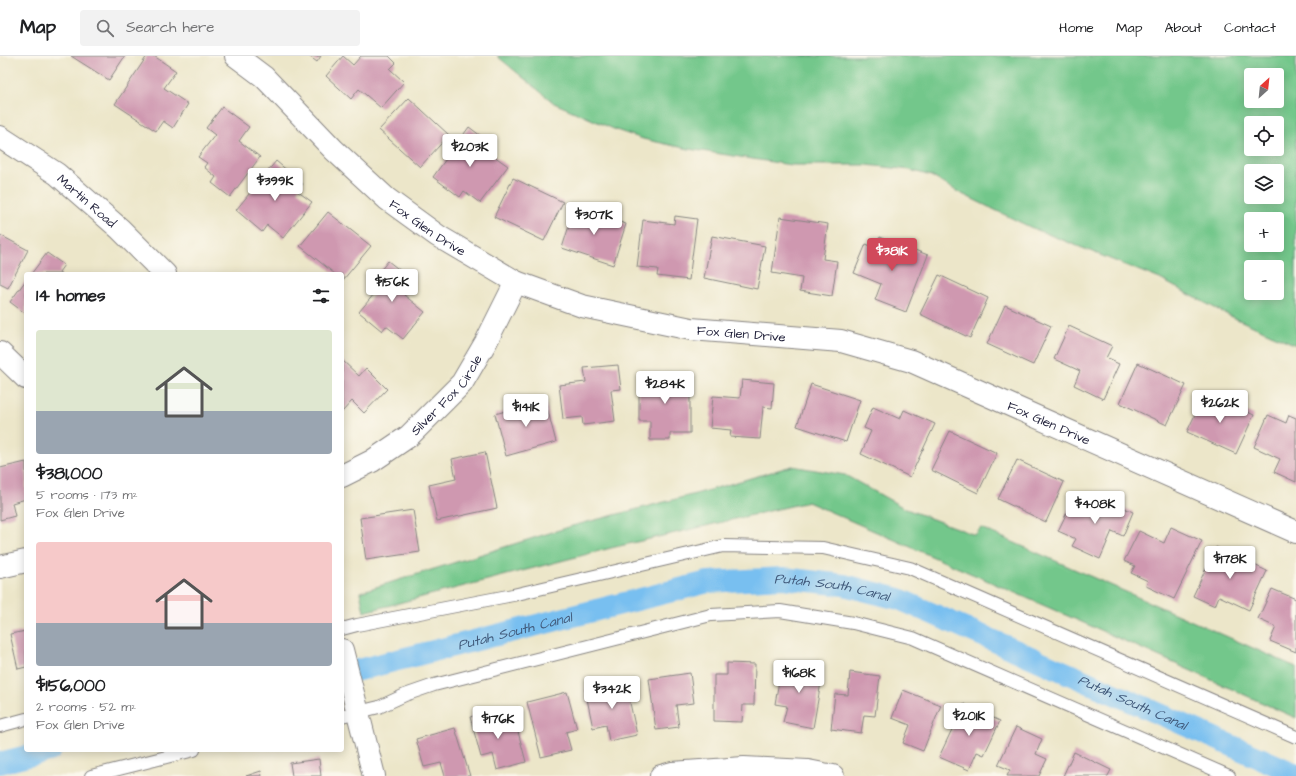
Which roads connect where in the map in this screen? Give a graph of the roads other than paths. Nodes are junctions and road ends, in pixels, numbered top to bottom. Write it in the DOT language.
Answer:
graph roads {
  1 [pos="236,56"];
  2 [pos="0,137"];
  3 [pos="163,272"];
  4 [pos="516,282"];
  5 [pos="0,353"];
  6 [pos="24,376"];
  7 [pos="344,475"];
  8 [pos="1296,532"];
  9 [pos="24,561"];
  10 [pos="0,567"];
  11 [pos="344,628"];
  12 [pos="344,662"];
  13 [pos="352,711"];
  14 [pos="24,720"];
  15 [pos="0,726"];
  16 [pos="1296,737"];
  17 [pos="186,752"];
  18 [pos="91,776"];
  19 [pos="374,776"];
  20 [pos="661,776"];
  21 [pos="833,776"];
  22 [pos="1229,776"];
  1 -- 4 [label="street, Fox Glen Drive"];
  2 -- 3 [label="street, Martin Road"];
  4 -- 7 [label="street, Silver Fox Circle"];
  4 -- 8 [label="street, Fox Glen Drive"];
  5 -- 6 [label="street"];
  9 -- 10 [label="street"];
  11 -- 16 [label="lane"];
  12 -- 13 [label="street"];
  13 -- 19 [label="street"];
  13 -- 22 [label="lane"];
  14 -- 15 [label="lane"];
  17 -- 18 [label="lane"];
  20 -- 21 [label="street"];
}
